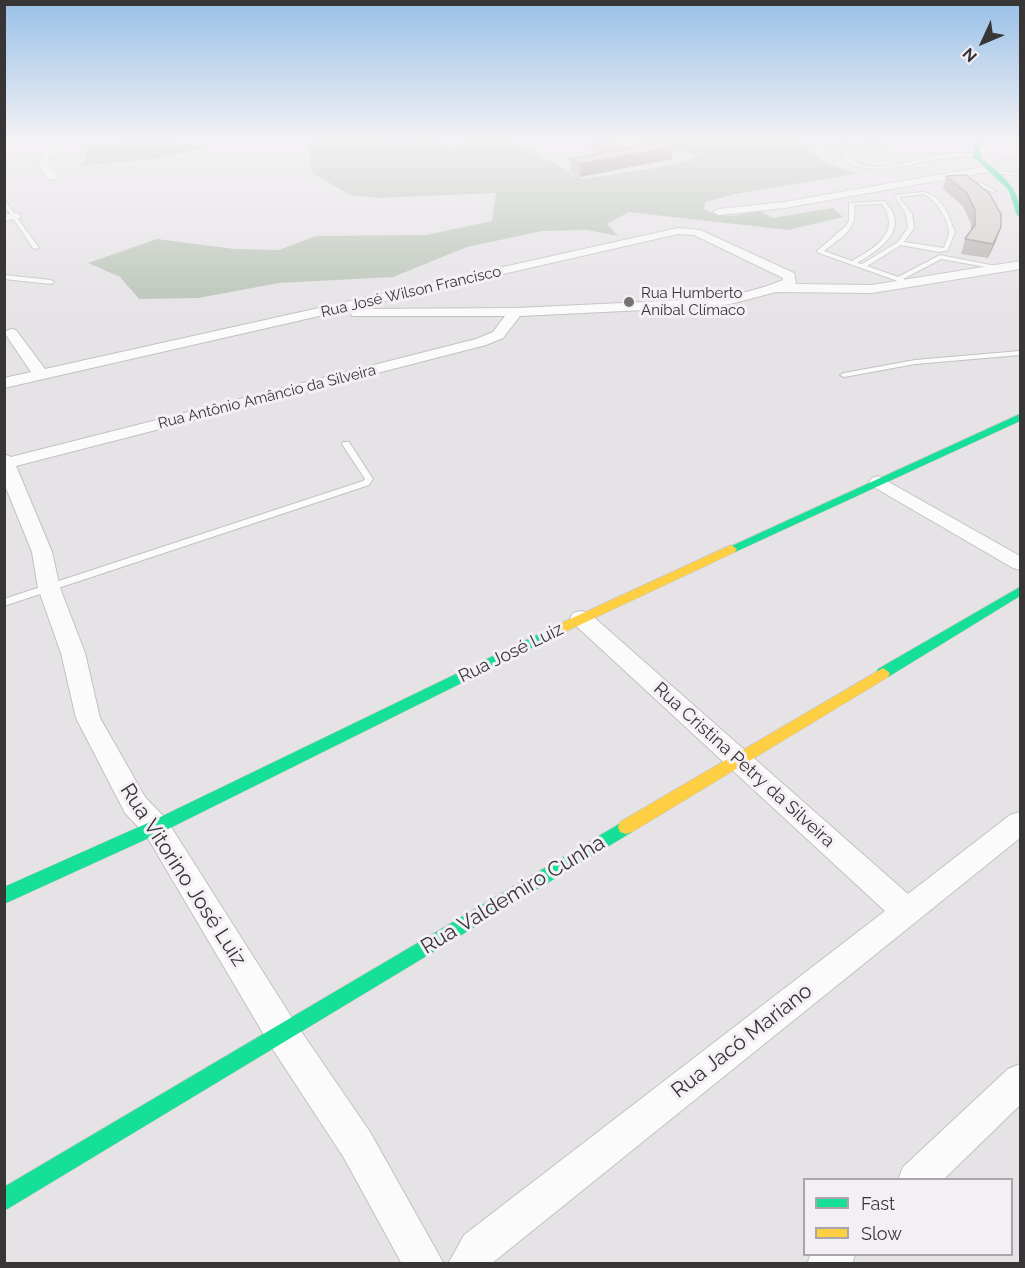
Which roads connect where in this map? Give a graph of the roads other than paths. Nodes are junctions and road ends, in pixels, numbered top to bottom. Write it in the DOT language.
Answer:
graph roads {
  1 [pos="4,200"];
  2 [pos="813,200"];
  3 [pos="899,200"];
  4 [pos="935,200"];
  5 [pos="1014,200"];
  6 [pos="719,212"];
  7 [pos="1020,215"];
  8 [pos="10,217"];
  9 [pos="900,243"];
  10 [pos="36,248"];
  11 [pos="852,262"];
  12 [pos="863,266"];
  13 [pos="1020,266"];
  14 [pos="996,268"];
  15 [pos="4,277"];
  16 [pos="904,281"];
  17 [pos="51,282"];
  18 [pos="776,288"];
  19 [pos="337,309"];
  20 [pos="516,312"];
  21 [pos="11,333"];
  22 [pos="1020,353"];
  23 [pos="41,375"];
  24 [pos="844,375"];
  25 [pos="4,383"];
  26 [pos="1020,417"];
  27 [pos="346,444"];
  28 [pos="6,461"];
  29 [pos="878,482"];
  30 [pos="1020,564"];
  31 [pos="49,588"];
  32 [pos="1020,591"];
  33 [pos="4,603"];
  34 [pos="581,618"];
  35 [pos="738,760"];
  36 [pos="1020,823"];
  37 [pos="156,827"];
  38 [pos="4,896"];
  39 [pos="907,912"];
  40 [pos="282,1033"];
  41 [pos="1020,1081"];
  42 [pos="917,1178"];
  43 [pos="4,1200"];
  44 [pos="424,1263"];
  45 [pos="468,1263"];
  1 -- 8 [label="lane"];
  2 -- 6 [label="street"];
  3 -- 9 [label="lane"];
  4 -- 9 [label="lane"];
  5 -- 7 [label="street"];
  8 -- 10 [label="lane"];
  9 -- 12 [label="lane"];
  11 -- 11 [label="lane"];
  11 -- 12 [label="lane"];
  12 -- 16 [label="lane"];
  13 -- 14 [label="street"];
  14 -- 16 [label="street"];
  14 -- 16 [label="lane"];
  15 -- 17 [label="lane"];
  16 -- 18 [label="street"];
  18 -- 19 [label="street, Rua José Wilson Francisco"];
  18 -- 20 [label="street"];
  19 -- 20 [label="street"];
  19 -- 23 [label="street, Rua José Wilson Francisco"];
  20 -- 28 [label="street, Rua Antônio Amâncio da Silveira"];
  21 -- 23 [label="street"];
  22 -- 24 [label="lane"];
  23 -- 25 [label="street, Rua José Wilson Francisco"];
  26 -- 29 [label="street, Rua José Luiz"];
  27 -- 31 [label="lane"];
  28 -- 31 [label="street, Rua Vitorino José Luiz"];
  29 -- 30 [label="street"];
  29 -- 34 [label="street, Rua José Luiz"];
  31 -- 33 [label="lane"];
  31 -- 37 [label="street, Rua Vitorino José Luiz"];
  32 -- 35 [label="street, Rua Valdemiro Cunha"];
  34 -- 35 [label="street, Rua Cristina Petry da Silveira"];
  34 -- 37 [label="street, Rua José Luiz"];
  35 -- 39 [label="street, Rua Cristina Petry da Silveira"];
  35 -- 40 [label="street, Rua Valdemiro Cunha"];
  36 -- 39 [label="street, Rua Jacó Mariano"];
  37 -- 38 [label="street, Rua José Luiz"];
  37 -- 40 [label="street, Rua Vitorino José Luiz"];
  39 -- 45 [label="street, Rua Jacó Mariano"];
  40 -- 43 [label="street, Rua Valdemiro Cunha"];
  40 -- 44 [label="street, Rua Vitorino José Luiz"];
  41 -- 42 [label="street"];
}
